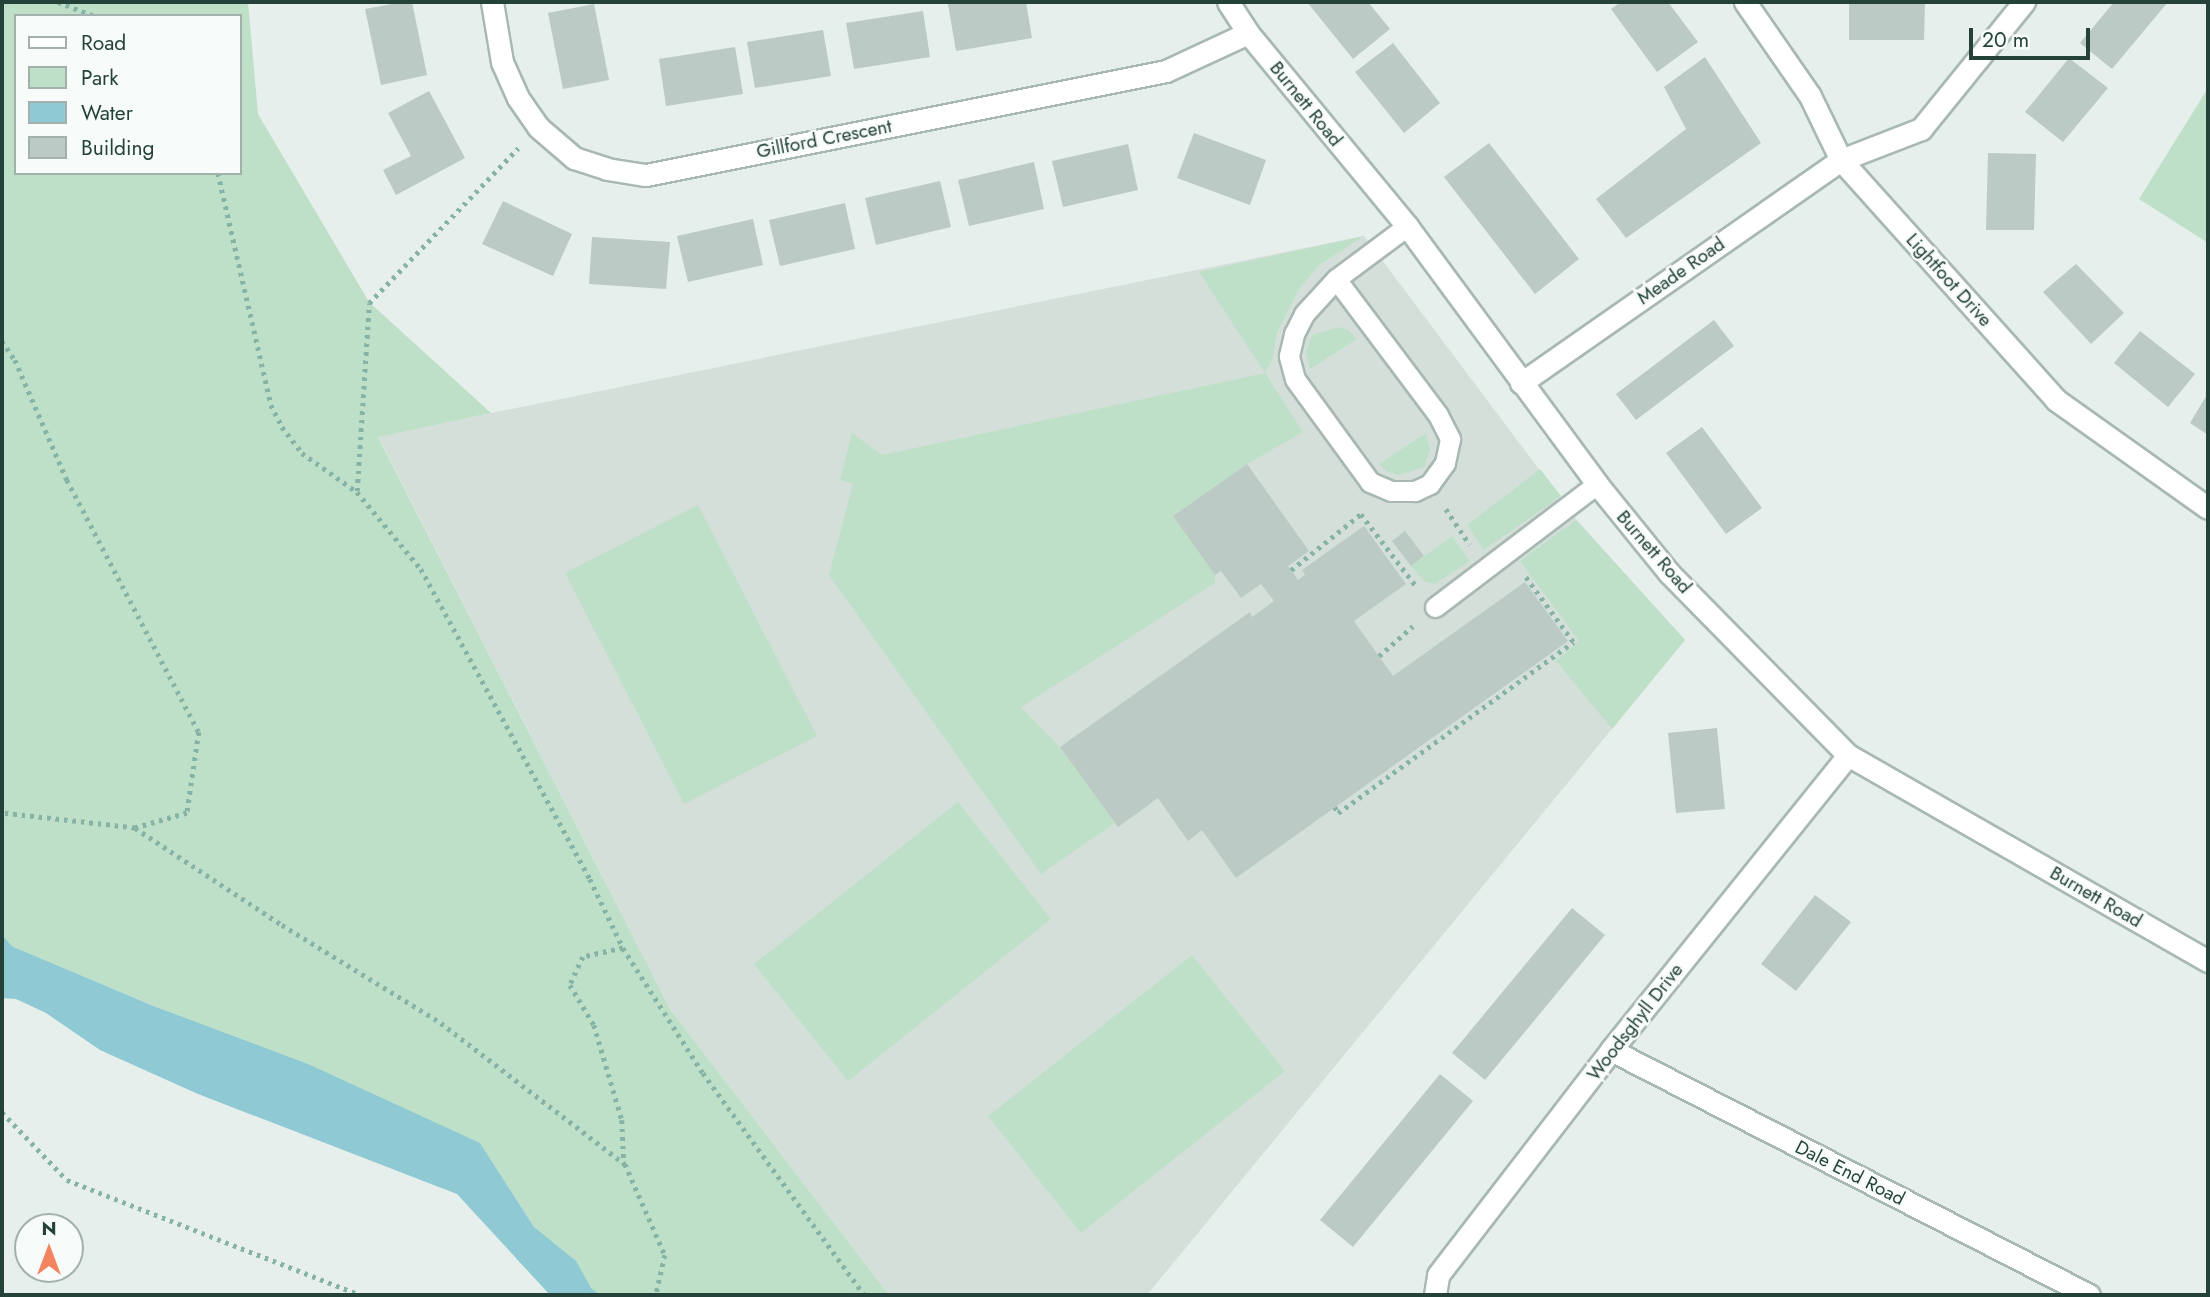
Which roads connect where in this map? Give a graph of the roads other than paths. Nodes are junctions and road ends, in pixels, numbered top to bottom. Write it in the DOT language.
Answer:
graph roads {
  1 [pos="492,2"];
  2 [pos="1228,2"];
  3 [pos="1745,2"];
  4 [pos="2024,2"];
  5 [pos="1248,33"];
  6 [pos="1842,160"];
  7 [pos="1407,226"];
  8 [pos="1336,279"];
  9 [pos="1521,383"];
  10 [pos="1597,484"];
  11 [pos="2208,508"];
  12 [pos="1435,607"];
  13 [pos="1849,755"];
  14 [pos="2208,961"];
  15 [pos="1611,1051"];
  16 [pos="1435,1295"];
  17 [pos="2089,1295"];
  1 -- 5 [label="street, Gillford Crescent"];
  2 -- 5 [label="street, Burnett Road"];
  3 -- 6 [label="street, Lightfoot Drive"];
  4 -- 6 [label="street, Meade Road"];
  5 -- 7 [label="street, Burnett Road"];
  6 -- 9 [label="street, Meade Road"];
  6 -- 11 [label="street, Lightfoot Drive"];
  7 -- 8 [label="lane"];
  7 -- 9 [label="street, Burnett Road"];
  8 -- 8 [label="lane"];
  9 -- 10 [label="street, Burnett Road"];
  10 -- 12 [label="lane"];
  10 -- 13 [label="street, Burnett Road"];
  13 -- 14 [label="street, Burnett Road"];
  13 -- 15 [label="street, Woodsghyll Drive"];
  15 -- 16 [label="street, Woodsghyll Drive"];
  15 -- 17 [label="street, Dale End Road"];
}
